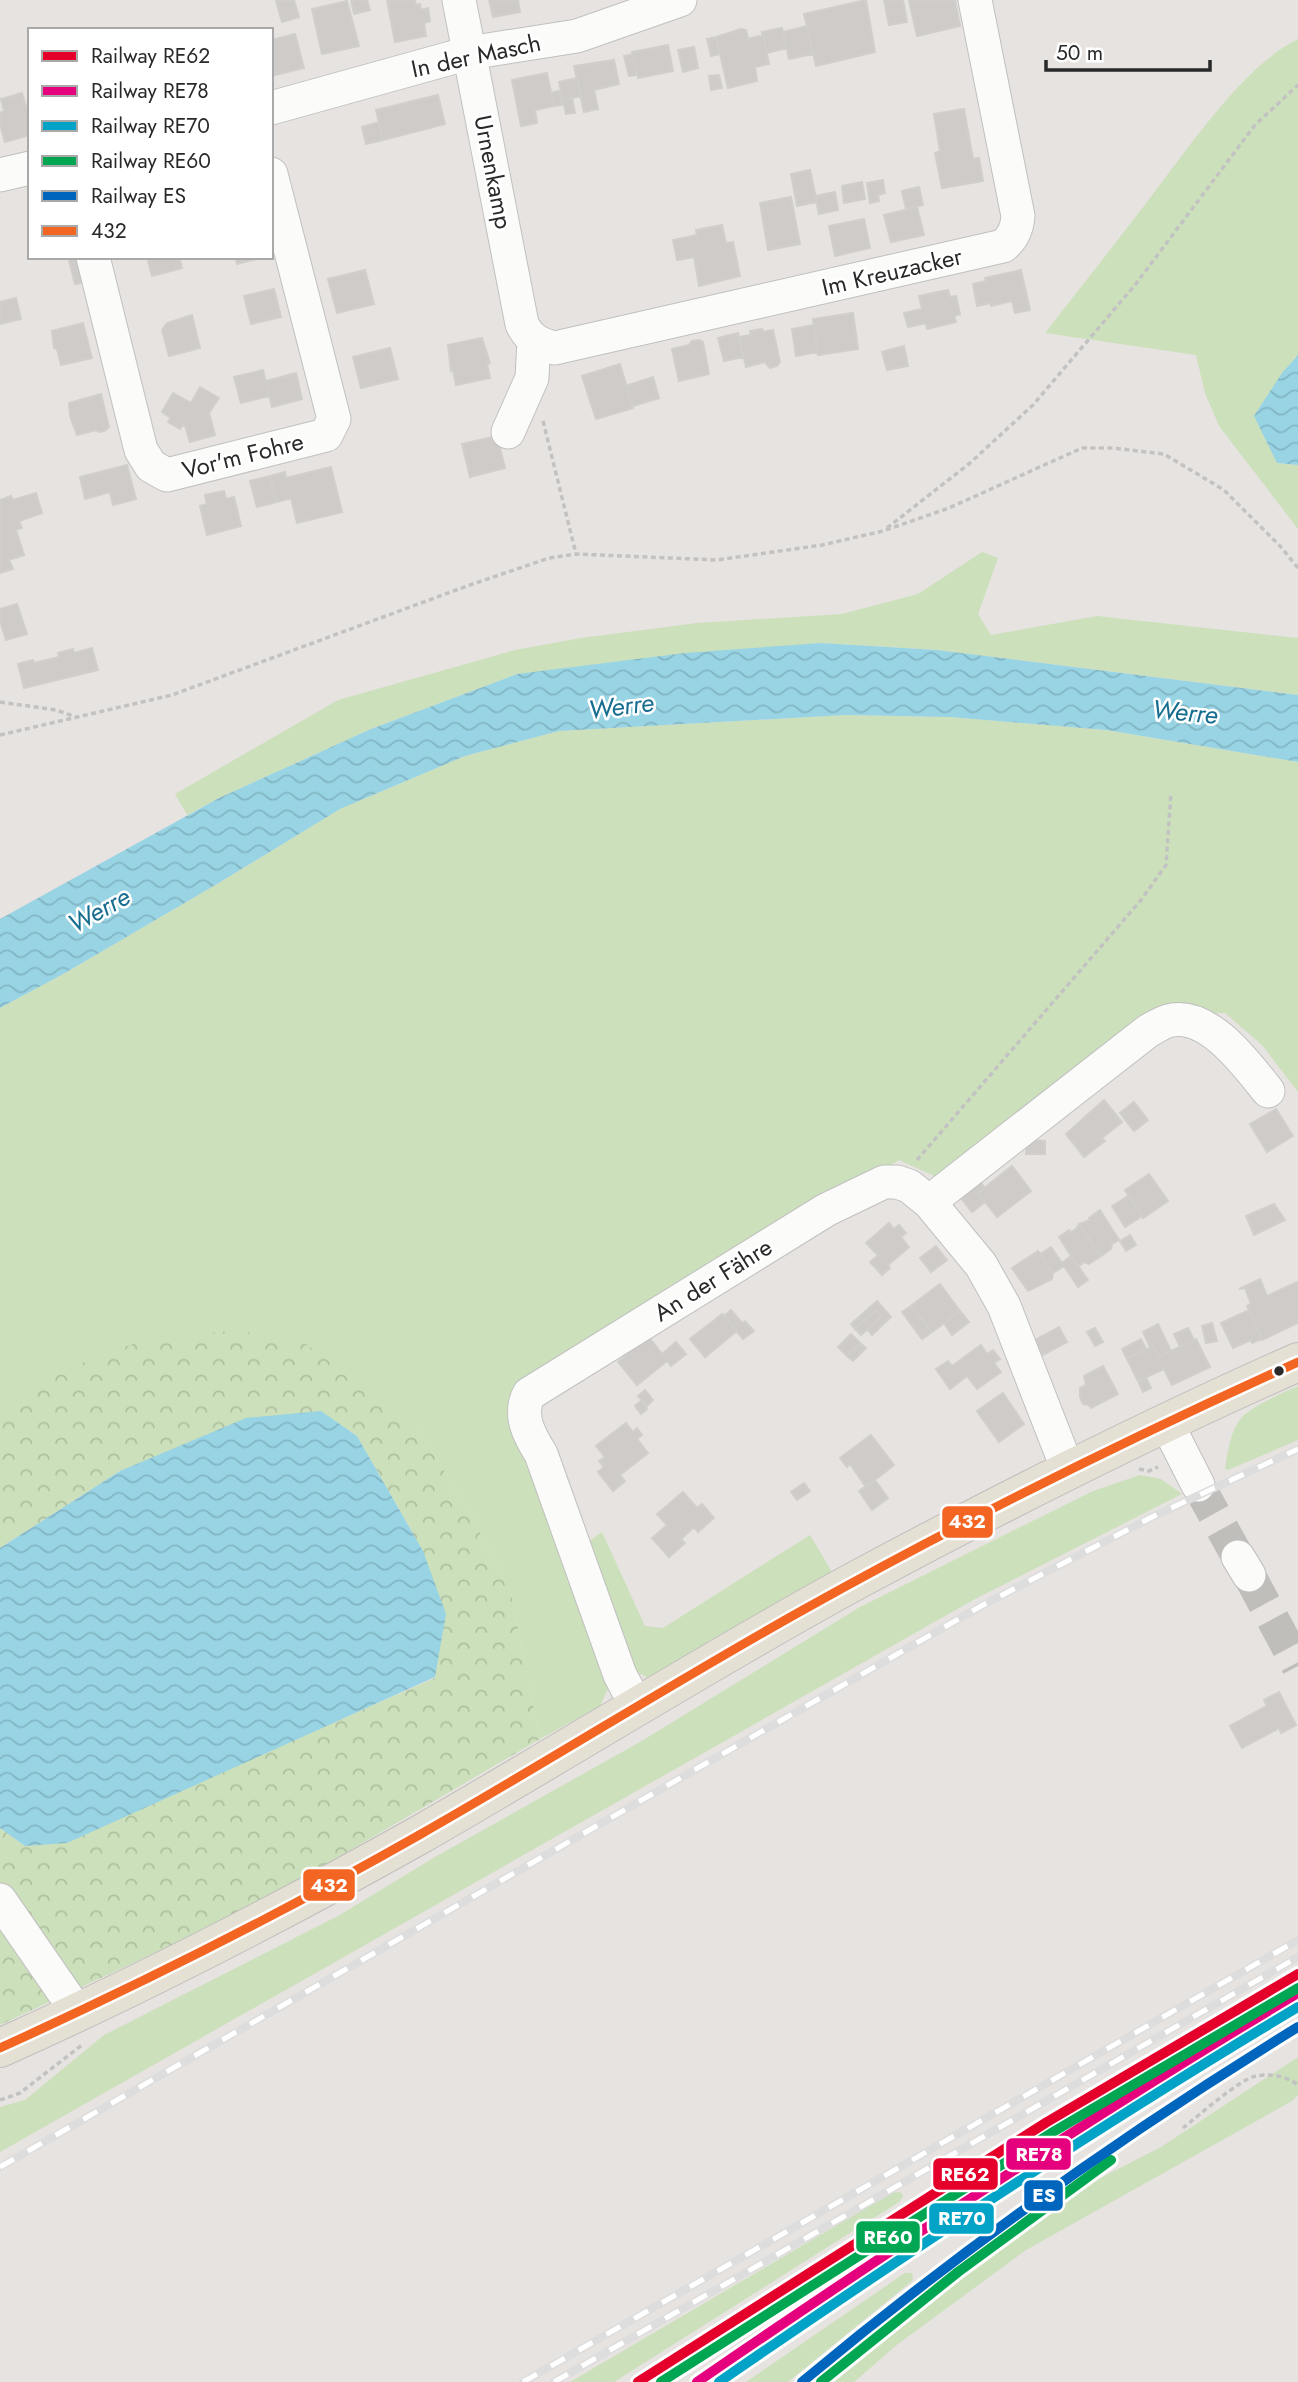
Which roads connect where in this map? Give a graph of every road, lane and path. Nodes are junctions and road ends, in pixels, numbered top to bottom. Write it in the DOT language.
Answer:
graph roads {
  1 [pos="459,0"];
  2 [pos="680,0"];
  3 [pos="975,0"];
  4 [pos="469,53"];
  5 [pos="1298,85"];
  6 [pos="273,107"];
  7 [pos="28,168"];
  8 [pos="0,175"];
  9 [pos="273,182"];
  10 [pos="93,259"];
  11 [pos="534,340"];
  12 [pos="532,378"];
  13 [pos="508,432"];
  14 [pos="883,531"];
  15 [pos="576,554"];
  16 [pos="1298,568"];
  17 [pos="0,702"];
  18 [pos="74,717"];
  19 [pos="0,736"];
  20 [pos="1171,793"];
  21 [pos="1268,1091"];
  22 [pos="897,1182"];
  23 [pos="929,1202"];
  24 [pos="1298,1363"];
  25 [pos="1166,1422"];
  26 [pos="1068,1470"];
  27 [pos="1198,1485"];
  28 [pos="636,1707"];
  29 [pos="0,1900"];
  30 [pos="78,2013"];
  31 [pos="0,2048"];
  32 [pos="1298,2085"];
  33 [pos="1183,2128"];
  1 -- 4 [label="street, Urnenkamp"];
  2 -- 4 [label="street, In der Masch"];
  3 -- 11 [label="street, Im Kreuzacker"];
  4 -- 6 [label="street, In der Masch"];
  4 -- 11 [label="street, Urnenkamp"];
  5 -- 14 [label="path"];
  7 -- 8 [label="street"];
  9 -- 10 [label="street, Vor'm Fohre"];
  11 -- 12 [label="street"];
  12 -- 13 [label="street"];
  12 -- 15 [label="path"];
  14 -- 15 [label="path"];
  14 -- 16 [label="path"];
  15 -- 18 [label="path"];
  17 -- 18 [label="path"];
  18 -- 19 [label="path"];
  20 -- 22 [label="path"];
  21 -- 23 [label="street"];
  22 -- 23 [label="street"];
  22 -- 28 [label="street, An der Fähre"];
  23 -- 26 [label="street"];
  24 -- 25 [label="main road"];
  25 -- 26 [label="main road"];
  25 -- 27 [label="street"];
  26 -- 28 [label="main road"];
  28 -- 30 [label="main road"];
  29 -- 30 [label="street"];
  30 -- 31 [label="main road"];
  32 -- 33 [label="path"];
}
